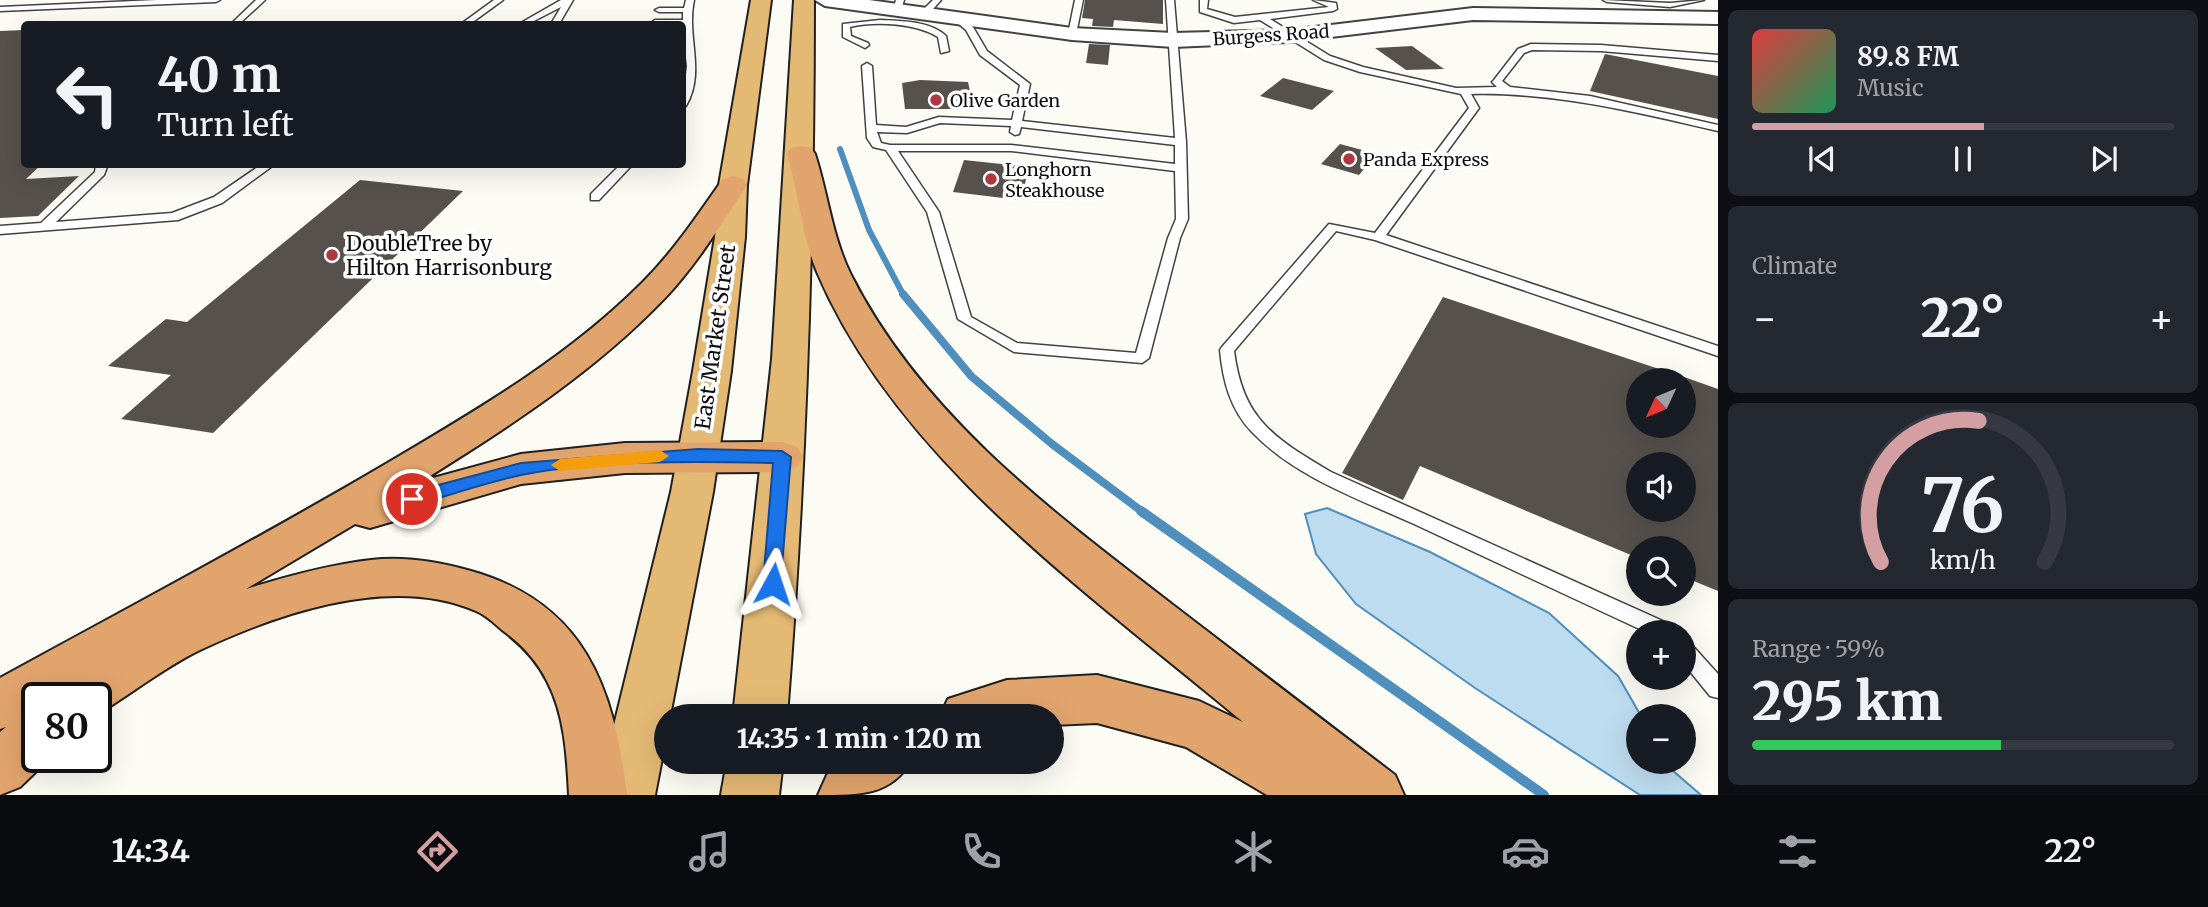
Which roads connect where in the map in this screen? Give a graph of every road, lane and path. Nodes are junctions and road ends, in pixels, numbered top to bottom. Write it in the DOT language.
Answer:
graph roads {
  1 [pos="215,0"];
  2 [pos="261,0"];
  3 [pos="499,0"];
  4 [pos="568,0"];
  5 [pos="654,0"];
  6 [pos="761,0"];
  7 [pos="804,0"];
  8 [pos="1079,0"];
  9 [pos="1170,0"];
  10 [pos="1204,0"];
  11 [pos="1317,0"];
  12 [pos="1607,0"];
  13 [pos="838,1"];
  14 [pos="688,5"];
  15 [pos="899,5"];
  16 [pos="1670,5"];
  17 [pos="931,7"];
  18 [pos="0,9"];
  19 [pos="659,10"];
  20 [pos="1707,13"];
  21 [pos="956,18"];
  22 [pos="1263,18"];
  23 [pos="1234,20"];
  24 [pos="239,21"];
  25 [pos="469,21"];
  26 [pos="529,21"];
  27 [pos="557,21"];
  28 [pos="655,21"];
  29 [pos="687,22"];
  30 [pos="1203,23"];
  31 [pos="1007,25"];
  32 [pos="686,27"];
  33 [pos="1072,34"];
  34 [pos="1289,36"];
  35 [pos="1173,40"];
  36 [pos="978,41"];
  37 [pos="686,45"];
  38 [pos="865,45"];
  39 [pos="944,51"];
  40 [pos="1718,58"];
  41 [pos="867,66"];
  42 [pos="1507,90"];
  43 [pos="1464,91"];
  44 [pos="686,96"];
  45 [pos="1016,124"];
  46 [pos="871,128"];
  47 [pos="1718,128"];
  48 [pos="1181,142"];
  49 [pos="890,148"];
  50 [pos="1011,148"];
  51 [pos="801,154"];
  52 [pos="1181,167"];
  53 [pos="101,168"];
  54 [pos="264,168"];
  55 [pos="624,168"];
  56 [pos="733,185"];
  57 [pos="596,197"];
  58 [pos="43,228"];
  59 [pos="0,230"];
  60 [pos="1378,237"];
  61 [pos="1718,351"];
  62 [pos="698,455"];
  63 [pos="782,457"];
  64 [pos="308,531"];
  65 [pos="1641,620"];
  66 [pos="1696,664"];
  67 [pos="100,682"];
  68 [pos="1718,689"];
  69 [pos="761,704"];
  70 [pos="1007,704"];
  71 [pos="0,705"];
  72 [pos="21,749"];
  73 [pos="0,768"];
  74 [pos="753,774"];
  75 [pos="865,774"];
  76 [pos="598,795"];
  77 [pos="626,795"];
  78 [pos="750,795"];
  79 [pos="847,795"];
  80 [pos="1315,795"];
  81 [pos="1375,795"];
  1 -- 18 [label="lane"];
  2 -- 24 [label="lane"];
  3 -- 25 [label="lane"];
  4 -- 26 [label="lane"];
  4 -- 27 [label="lane"];
  5 -- 19 [label="lane"];
  6 -- 56 [label="highway, East Market Street"];
  7 -- 51 [label="highway"];
  8 -- 33 [label="lane"];
  9 -- 35 [label="lane"];
  10 -- 23 [label="lane"];
  11 -- 22 [label="lane"];
  12 -- 16 [label="lane"];
  13 -- 15 [label="street, Burgess Road"];
  14 -- 19 [label="lane"];
  14 -- 29 [label="lane"];
  15 -- 17 [label="street, Burgess Road"];
  16 -- 20 [label="lane"];
  16 -- 20 [label="lane"];
  17 -- 21 [label="street, Burgess Road"];
  19 -- 28 [label="lane"];
  20 -- 34 [label="street, Burgess Road"];
  21 -- 31 [label="street, Burgess Road"];
  21 -- 36 [label="lane"];
  22 -- 23 [label="lane"];
  22 -- 34 [label="lane"];
  23 -- 30 [label="lane"];
  29 -- 32 [label="lane"];
  31 -- 33 [label="street, Burgess Road"];
  31 -- 36 [label="lane"];
  33 -- 35 [label="street, Burgess Road"];
  34 -- 35 [label="street, Burgess Road"];
  34 -- 43 [label="lane"];
  35 -- 48 [label="lane"];
  36 -- 45 [label="lane"];
  37 -- 44 [label="lane"];
  38 -- 39 [label="lane"];
  40 -- 42 [label="lane"];
  41 -- 46 [label="lane"];
  42 -- 43 [label="lane"];
  42 -- 47 [label="lane"];
  43 -- 60 [label="lane"];
  45 -- 46 [label="lane"];
  45 -- 48 [label="lane"];
  45 -- 50 [label="lane"];
  46 -- 49 [label="lane"];
  48 -- 52 [label="lane"];
  49 -- 50 [label="lane"];
  49 -- 52 [label="lane"];
  50 -- 52 [label="lane"];
  51 -- 63 [label="highway"];
  51 -- 81 [label="highway"];
  53 -- 58 [label="lane"];
  54 -- 58 [label="lane"];
  55 -- 57 [label="lane"];
  56 -- 62 [label="highway, East Market Street"];
  56 -- 64 [label="highway"];
  58 -- 59 [label="lane"];
  60 -- 61 [label="lane"];
  60 -- 65 [label="lane"];
  62 -- 63 [label="highway"];
  62 -- 64 [label="highway"];
  62 -- 77 [label="highway, East Market Street"];
  63 -- 69 [label="highway"];
  64 -- 71 [label="highway"];
  66 -- 68 [label="lane"];
  67 -- 76 [label="highway"];
  70 -- 80 [label="highway"];
  72 -- 73 [label="highway"];
  74 -- 78 [label="highway"];
  75 -- 79 [label="highway"];
}
